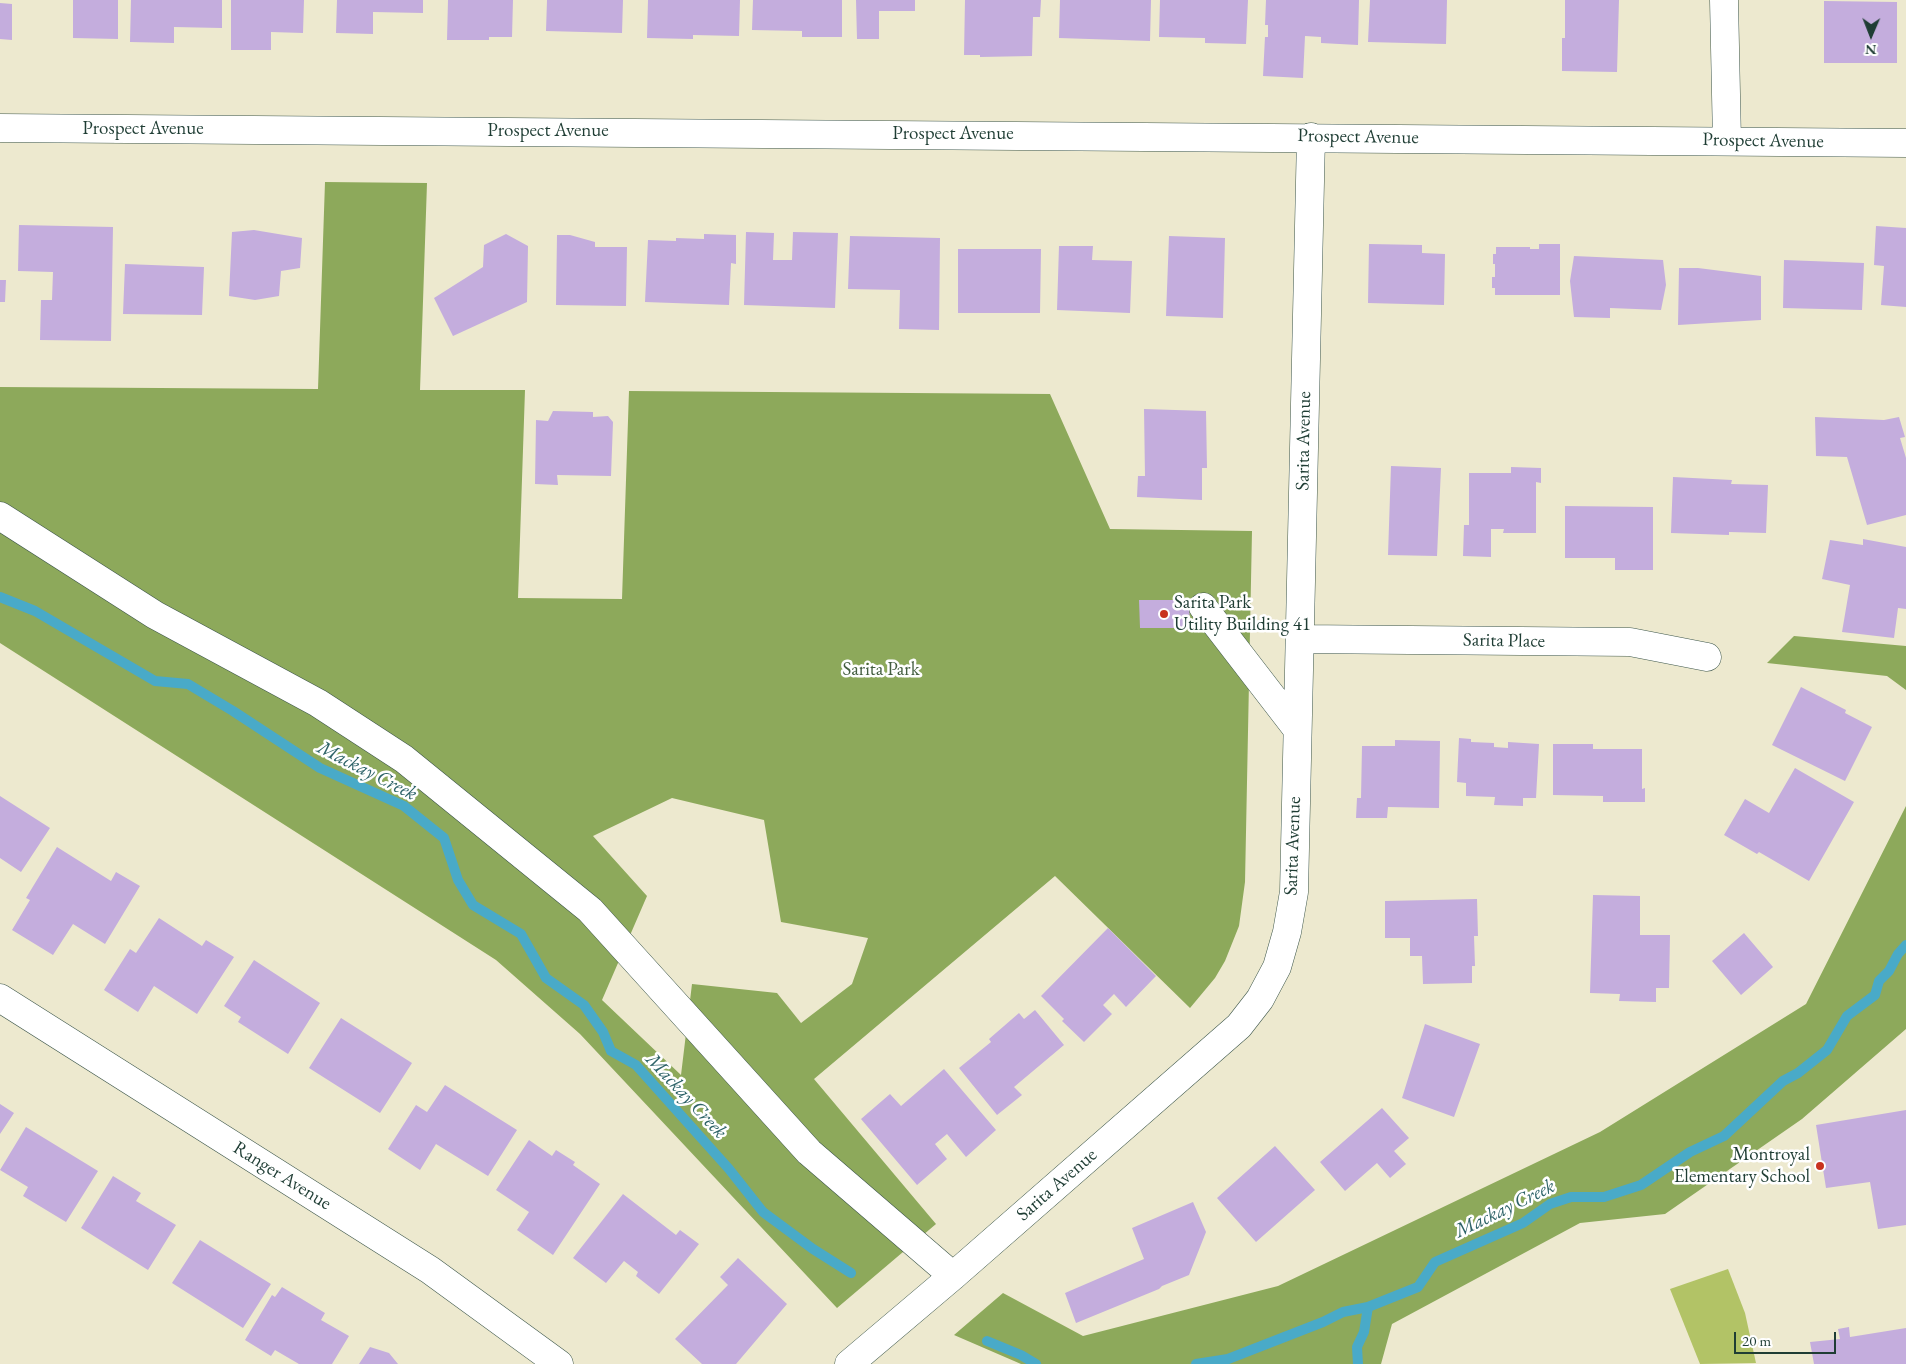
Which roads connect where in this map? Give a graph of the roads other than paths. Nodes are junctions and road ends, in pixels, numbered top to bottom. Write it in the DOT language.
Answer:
graph roads {
  1 [pos="1724,0"];
  2 [pos="0,128"];
  3 [pos="1311,137"];
  4 [pos="1727,140"];
  5 [pos="1906,143"];
  6 [pos="0,516"];
  7 [pos="1203,607"];
  8 [pos="1300,639"];
  9 [pos="1707,657"];
  10 [pos="1297,729"];
  11 [pos="0,998"];
  12 [pos="954,1276"];
  13 [pos="559,1364"];
  14 [pos="849,1364"];
  1 -- 4 [label="street"];
  2 -- 3 [label="street, Prospect Avenue"];
  3 -- 4 [label="street, Prospect Avenue"];
  3 -- 8 [label="street, Sarita Avenue"];
  4 -- 5 [label="street, Prospect Avenue"];
  6 -- 12 [label="street"];
  7 -- 10 [label="street"];
  8 -- 9 [label="street, Sarita Place"];
  8 -- 10 [label="street, Sarita Avenue"];
  10 -- 12 [label="street, Sarita Avenue"];
  11 -- 13 [label="street, Ranger Avenue"];
  12 -- 14 [label="street, Sarita Avenue"];
}
